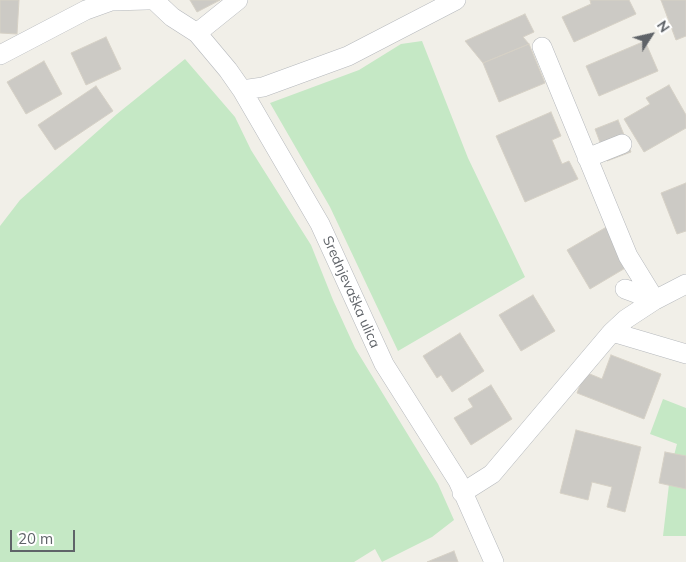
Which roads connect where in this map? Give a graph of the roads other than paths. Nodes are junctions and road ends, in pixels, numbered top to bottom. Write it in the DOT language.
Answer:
graph roads {
  1 [pos="147,0"];
  2 [pos="154,0"];
  3 [pos="238,0"];
  4 [pos="456,0"];
  5 [pos="197,33"];
  6 [pos="542,47"];
  7 [pos="0,55"];
  8 [pos="242,90"];
  9 [pos="622,144"];
  10 [pos="587,158"];
  11 [pos="686,284"];
  12 [pos="625,288"];
  13 [pos="655,300"];
  14 [pos="612,332"];
  15 [pos="686,354"];
  16 [pos="462,493"];
  17 [pos="494,562"];
  1 -- 7 [label="street"];
  2 -- 5 [label="street, Srednjevaška ulica"];
  3 -- 5 [label="street"];
  4 -- 8 [label="street"];
  5 -- 8 [label="street, Srednjevaška ulica"];
  6 -- 10 [label="street"];
  8 -- 16 [label="street, Srednjevaška ulica"];
  9 -- 10 [label="street"];
  10 -- 13 [label="street"];
  11 -- 13 [label="street"];
  12 -- 13 [label="street"];
  13 -- 14 [label="street"];
  14 -- 15 [label="street"];
  14 -- 16 [label="street"];
  16 -- 17 [label="street, Srednjevaška ulica"];
}
